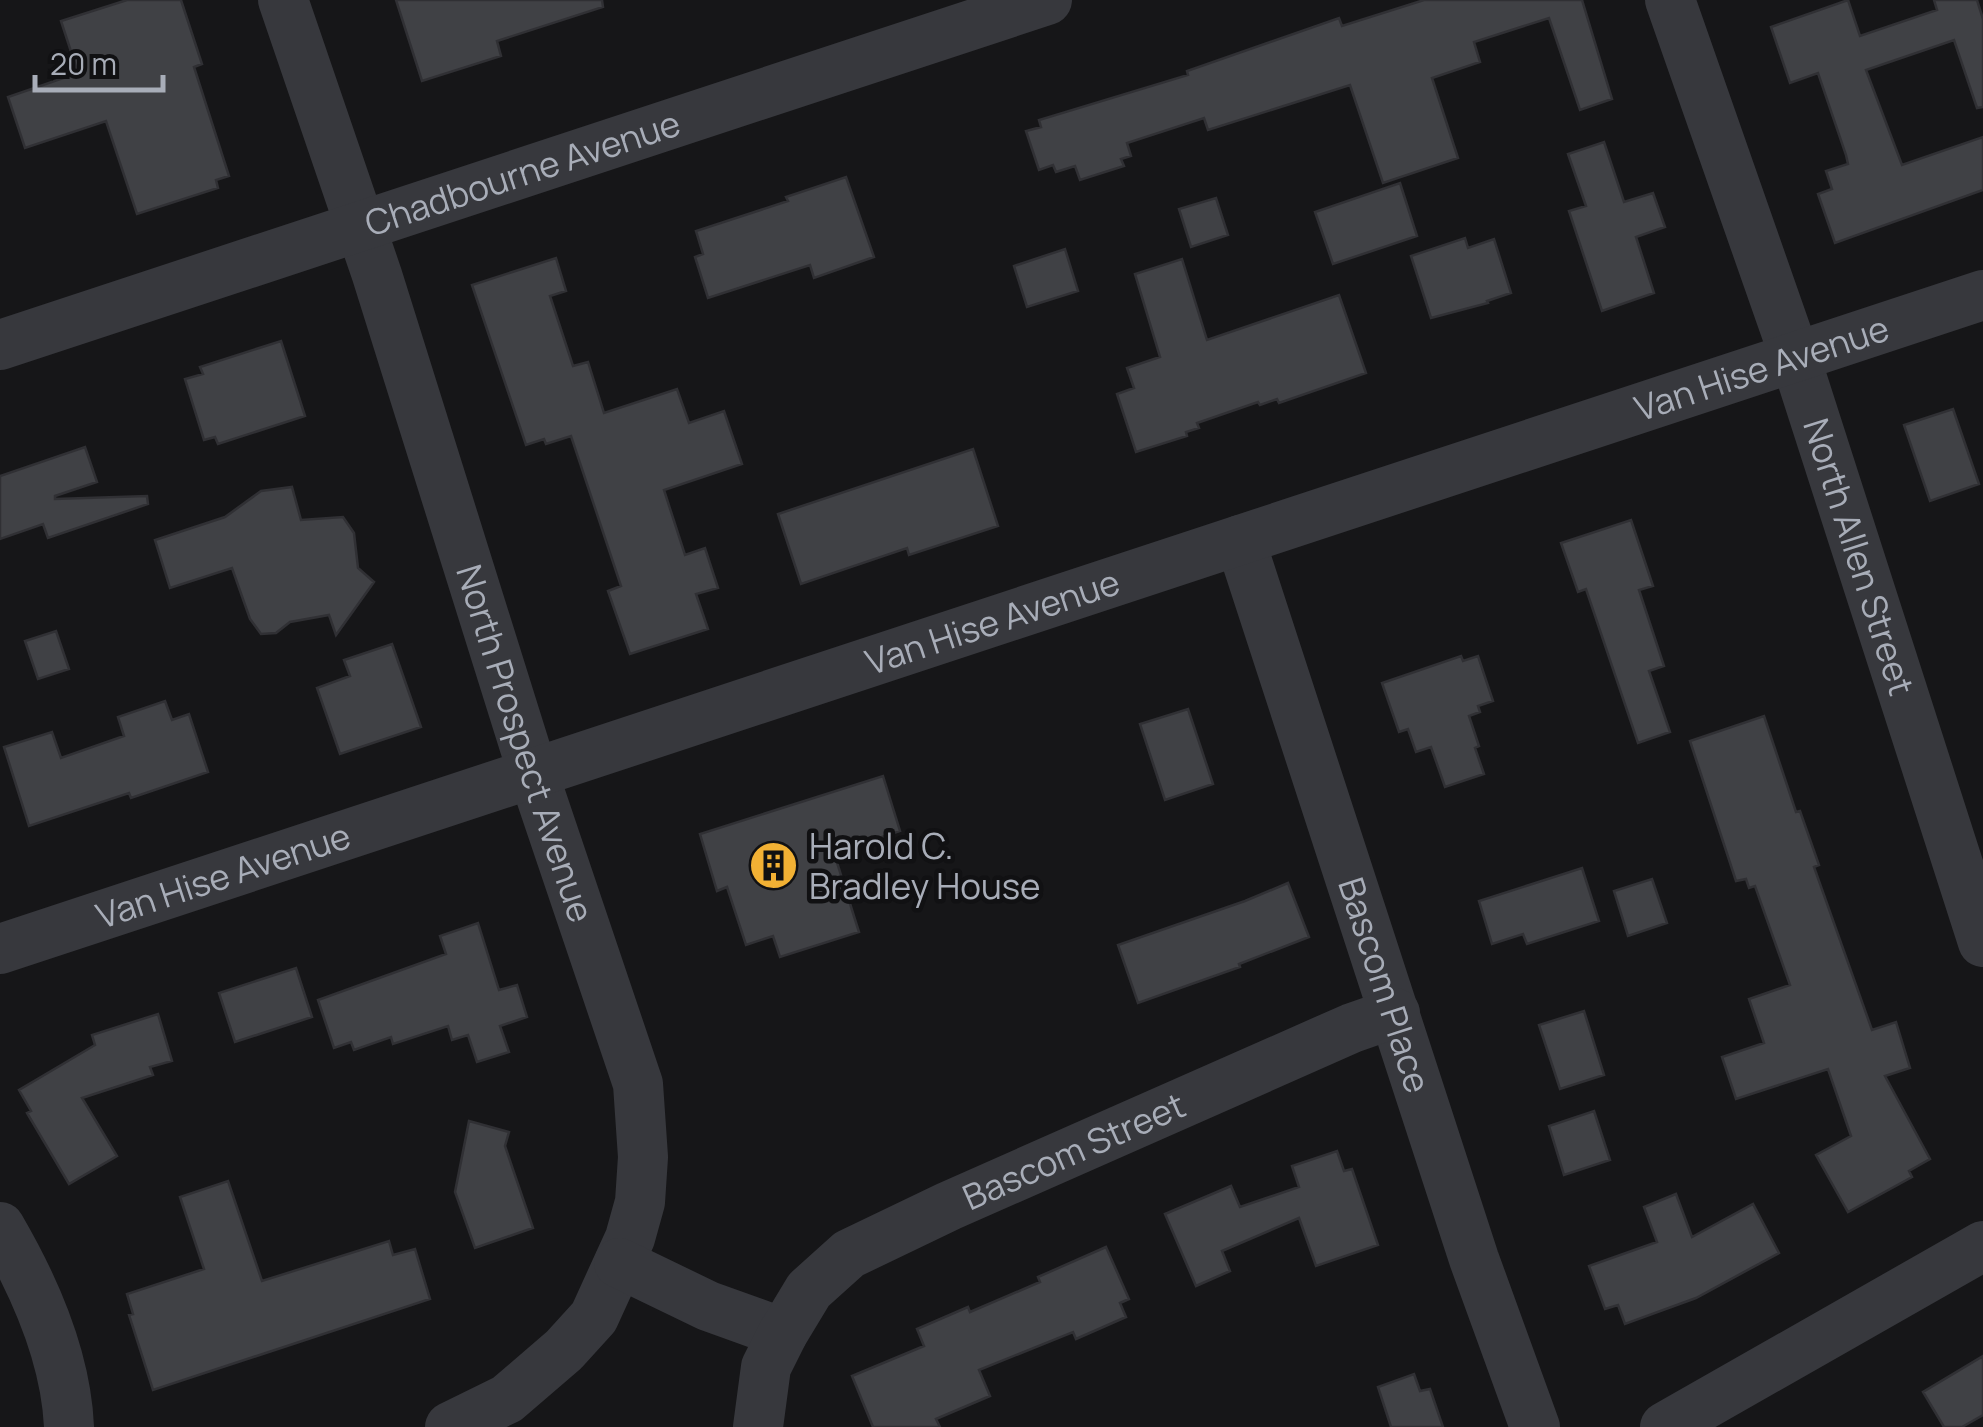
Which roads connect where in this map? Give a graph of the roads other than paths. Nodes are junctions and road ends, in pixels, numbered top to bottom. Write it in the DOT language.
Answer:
graph roads {
  1 [pos="284,0"];
  2 [pos="1047,0"];
  3 [pos="1670,0"];
  4 [pos="360,225"];
  5 [pos="1983,295"];
  6 [pos="0,345"];
  7 [pos="1795,357"];
  8 [pos="1240,540"];
  9 [pos="533,773"];
  10 [pos="1983,942"];
  11 [pos="0,948"];
  12 [pos="1395,1013"];
  13 [pos="0,1226"];
  14 [pos="1983,1246"];
  15 [pos="619,1263"];
  16 [pos="782,1333"];
  17 [pos="69,1427"];
  18 [pos="450,1427"];
  19 [pos="758,1427"];
  20 [pos="1535,1427"];
  21 [pos="1665,1427"];
  1 -- 4 [label="street, North Prospect Avenue"];
  2 -- 4 [label="street, Chadbourne Avenue"];
  3 -- 7 [label="street, North Allen Street"];
  4 -- 6 [label="street, Chadbourne Avenue"];
  4 -- 9 [label="street, North Prospect Avenue"];
  5 -- 7 [label="street, Van Hise Avenue"];
  7 -- 8 [label="street, Van Hise Avenue"];
  7 -- 10 [label="street, North Allen Street"];
  8 -- 9 [label="street, Van Hise Avenue"];
  8 -- 12 [label="street, Bascom Place"];
  9 -- 11 [label="street, Van Hise Avenue"];
  9 -- 15 [label="street, North Prospect Avenue"];
  12 -- 16 [label="street, Bascom Street"];
  12 -- 20 [label="street, Bascom Place"];
  13 -- 17 [label="street"];
  14 -- 21 [label="street"];
  15 -- 16 [label="street"];
  15 -- 18 [label="street, North Prospect Avenue"];
  16 -- 19 [label="street, Bascom Street"];
}
